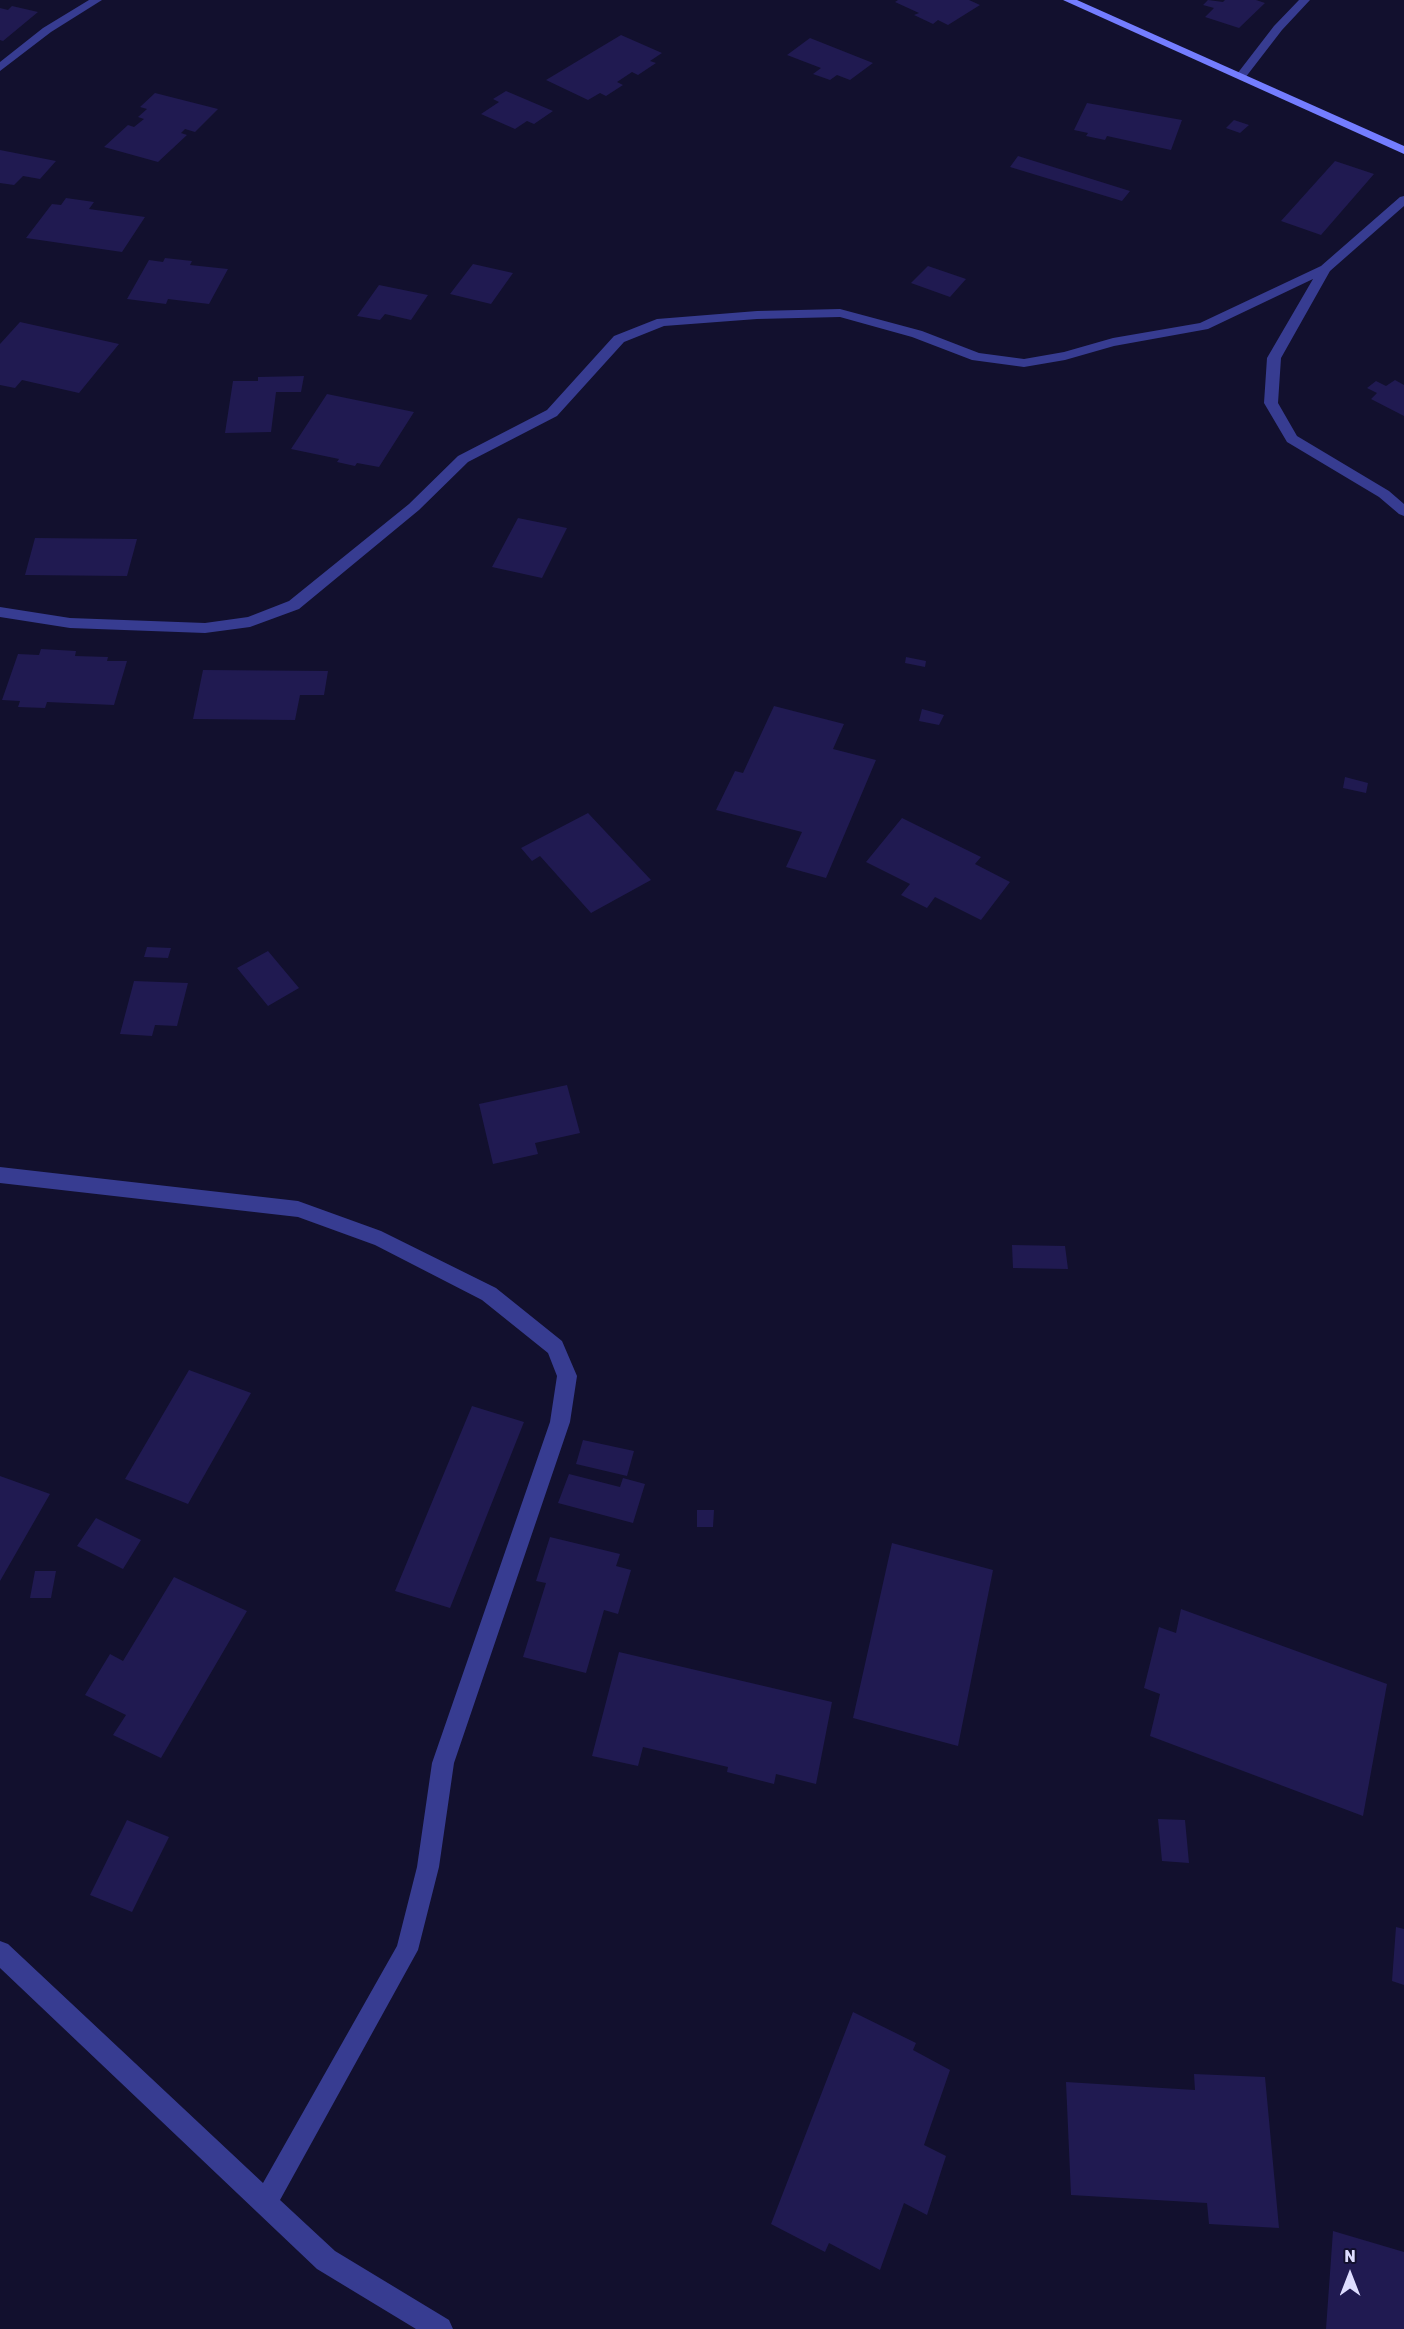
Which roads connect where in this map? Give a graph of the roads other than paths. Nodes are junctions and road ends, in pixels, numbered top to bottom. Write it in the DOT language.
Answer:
graph roads {
  1 [pos="97,0"];
  2 [pos="1068,0"];
  3 [pos="1305,0"];
  4 [pos="0,68"];
  5 [pos="1241,76"];
  6 [pos="1404,150"];
  7 [pos="1404,200"];
  8 [pos="1325,269"];
  9 [pos="1404,511"];
  10 [pos="0,612"];
  11 [pos="0,1175"];
  12 [pos="0,1952"];
  13 [pos="265,2203"];
  14 [pos="440,2329"];
  1 -- 4 [label="street"];
  2 -- 5 [label="street"];
  3 -- 5 [label="street"];
  5 -- 6 [label="street"];
  7 -- 8 [label="street"];
  8 -- 9 [label="street"];
  8 -- 10 [label="street"];
  11 -- 13 [label="street"];
  12 -- 13 [label="street"];
  13 -- 14 [label="street"];
}
